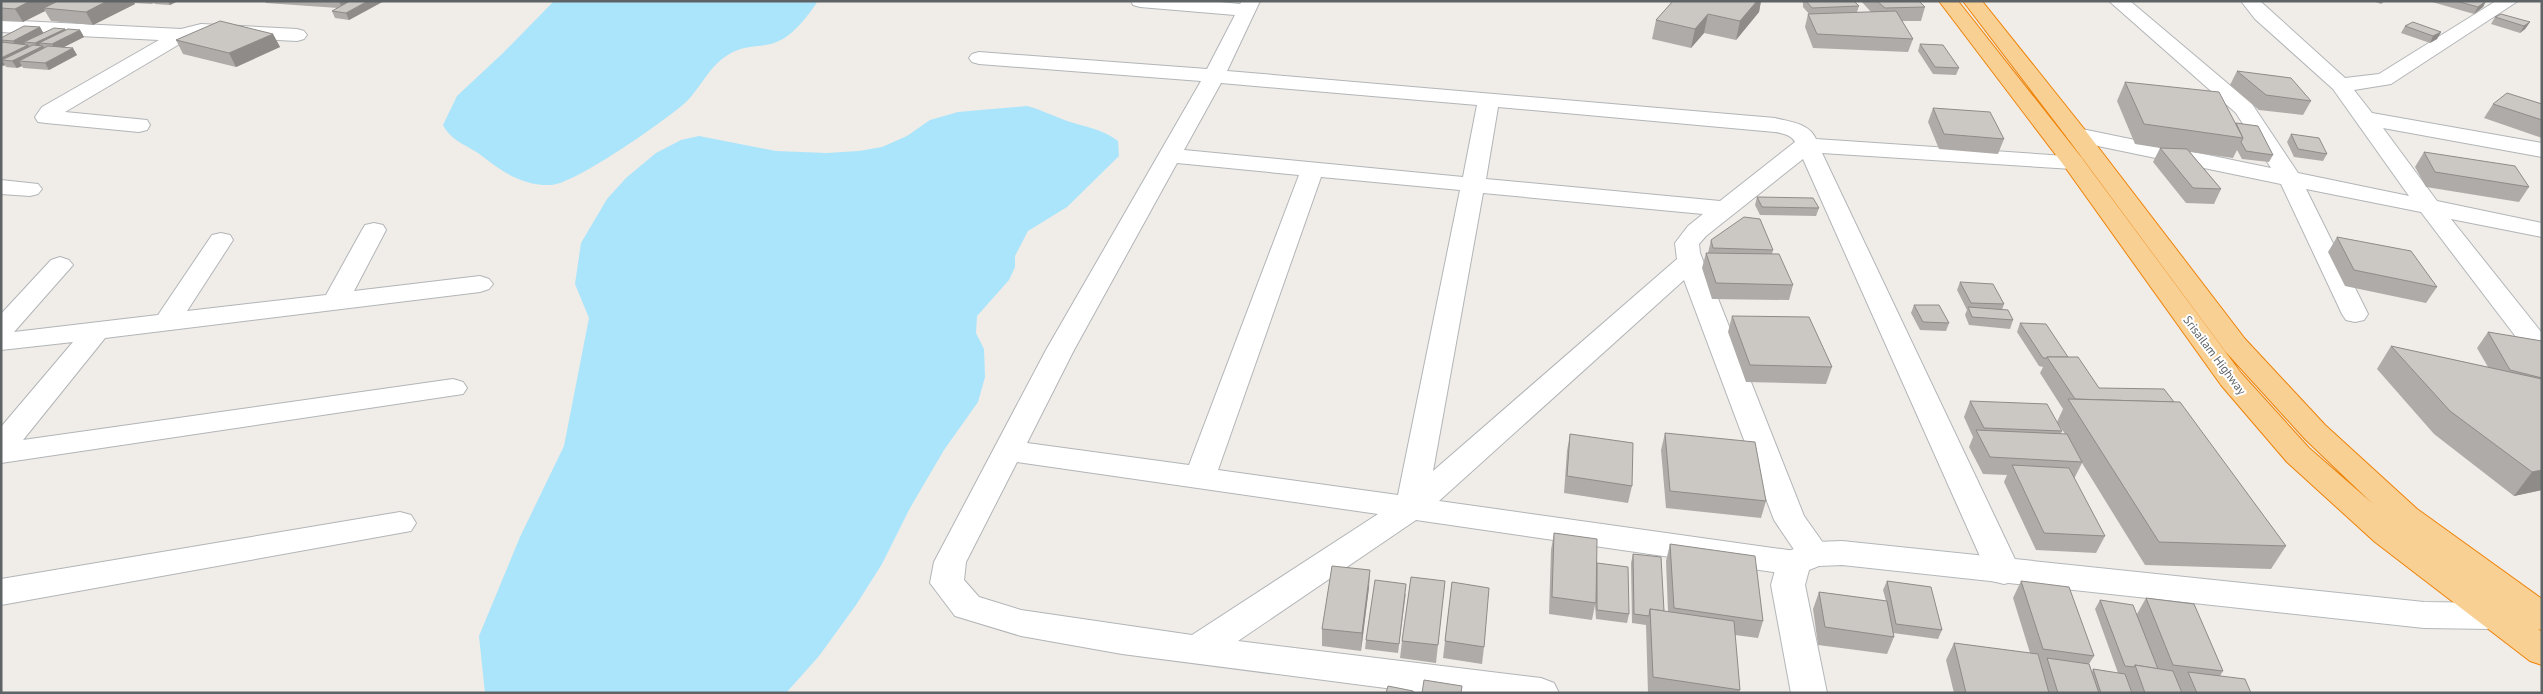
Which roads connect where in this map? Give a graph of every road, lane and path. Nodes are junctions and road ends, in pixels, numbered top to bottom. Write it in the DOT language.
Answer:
graph roads {
  1 [pos="1140,1"];
  2 [pos="1948,1"];
  3 [pos="1972,1"];
  4 [pos="2118,1"];
  5 [pos="2250,1"];
  6 [pos="2509,1"];
  7 [pos="1249,6"];
  8 [pos="61,10"];
  9 [pos="1,26"];
  10 [pos="26,28"];
  11 [pos="181,35"];
  12 [pos="297,35"];
  13 [pos="1,41"];
  14 [pos="978,58"];
  15 [pos="1214,76"];
  16 [pos="2340,86"];
  17 [pos="1489,100"];
  18 [pos="2363,118"];
  19 [pos="139,125"];
  20 [pos="2077,135"];
  21 [pos="1806,145"];
  22 [pos="2542,150"];
  23 [pos="1169,155"];
  24 [pos="2073,162"];
  25 [pos="1313,168"];
  26 [pos="2290,179"];
  27 [pos="1473,184"];
  28 [pos="1,187"];
  29 [pos="30,189"];
  30 [pos="2430,208"];
  31 [pos="1725,209"];
  32 [pos="374,230"];
  33 [pos="2542,230"];
  34 [pos="221,240"];
  35 [pos="1690,261"];
  36 [pos="60,265"];
  37 [pos="480,284"];
  38 [pos="335,302"];
  39 [pos="2355,314"];
  40 [pos="167,322"];
  41 [pos="1,330"];
  42 [pos="96,331"];
  43 [pos="1,342"];
  44 [pos="2542,352"];
  45 [pos="454,388"];
  46 [pos="1,447"];
  47 [pos="1008,450"];
  48 [pos="1,453"];
  49 [pos="1200,478"];
  50 [pos="1411,508"];
  51 [pos="400,523"];
  52 [pos="1804,559"];
  53 [pos="2004,572"];
  54 [pos="1,592"];
  55 [pos="2533,612"];
  56 [pos="2491,616"];
  57 [pos="1197,650"];
  58 [pos="2542,651"];
  59 [pos="1541,693"];
  60 [pos="1809,693"];
  1 -- 7 [label="street"];
  2 -- 24 [label="highway, Srisailam Highway"];
  3 -- 20 [label="highway, Srisailam Highway"];
  4 -- 26 [label="street"];
  5 -- 16 [label="street"];
  6 -- 16 [label="street"];
  7 -- 15 [label="street"];
  8 -- 10 [label="street"];
  9 -- 10 [label="street"];
  10 -- 11 [label="street"];
  10 -- 13 [label="street"];
  11 -- 12 [label="street"];
  11 -- 19 [label="street"];
  14 -- 15 [label="street"];
  15 -- 17 [label="street"];
  15 -- 23 [label="street"];
  16 -- 18 [label="street"];
  17 -- 21 [label="street"];
  17 -- 27 [label="street"];
  18 -- 22 [label="street"];
  18 -- 30 [label="street"];
  20 -- 26 [label="street"];
  20 -- 55 [label="highway, Srisailam Highway"];
  21 -- 24 [label="street"];
  21 -- 31 [label="street"];
  21 -- 53 [label="street"];
  23 -- 25 [label="street"];
  23 -- 47 [label="street"];
  24 -- 56 [label="highway, Srisailam Highway"];
  25 -- 27 [label="street"];
  25 -- 49 [label="street"];
  26 -- 30 [label="street"];
  26 -- 39 [label="street"];
  27 -- 31 [label="street"];
  27 -- 50 [label="street"];
  28 -- 29 [label="street"];
  30 -- 33 [label="street"];
  30 -- 44 [label="street"];
  31 -- 35 [label="street"];
  32 -- 38 [label="street"];
  34 -- 40 [label="street"];
  35 -- 50 [label="street"];
  35 -- 52 [label="street"];
  36 -- 41 [label="street"];
  37 -- 38 [label="street"];
  38 -- 40 [label="street"];
  40 -- 42 [label="street"];
  42 -- 43 [label="street"];
  42 -- 46 [label="street"];
  45 -- 48 [label="street"];
  47 -- 49 [label="street"];
  47 -- 57 [label="street"];
  49 -- 50 [label="street"];
  50 -- 52 [label="street"];
  50 -- 57 [label="street"];
  51 -- 54 [label="street"];
  52 -- 53 [label="street"];
  52 -- 60 [label="street"];
  53 -- 56 [label="street"];
  55 -- 56 [label="street"];
  56 -- 58 [label="highway, Srisailam Highway"];
  57 -- 59 [label="street"];
}
